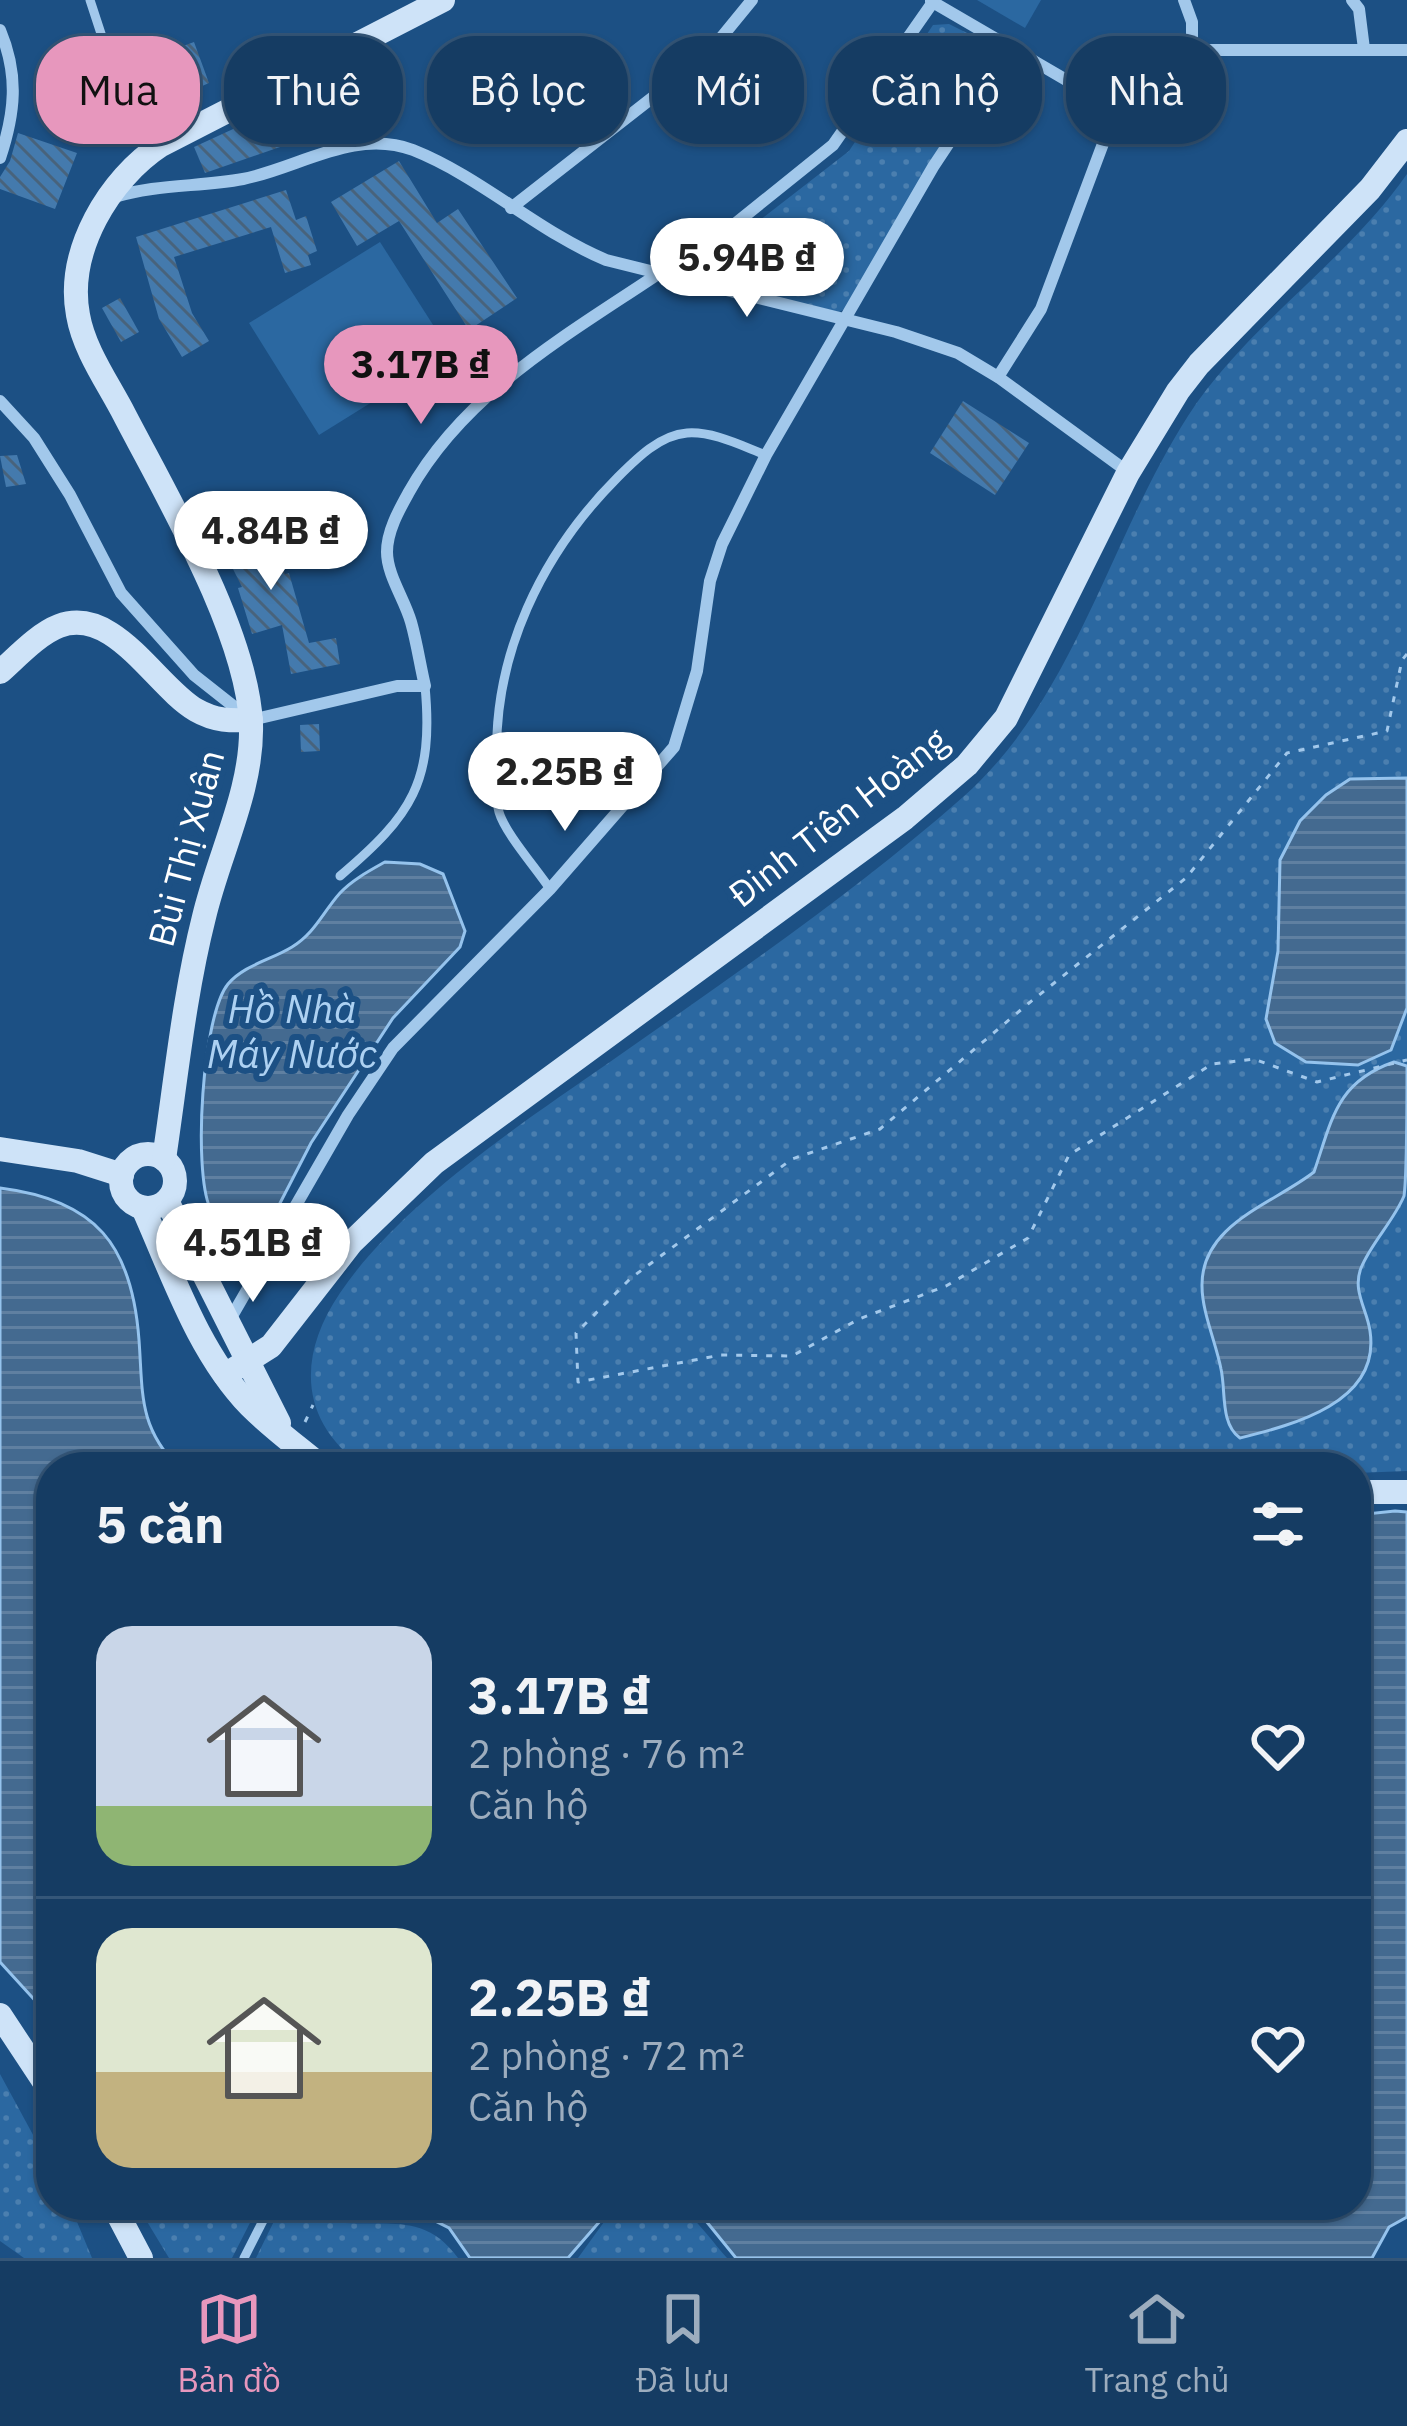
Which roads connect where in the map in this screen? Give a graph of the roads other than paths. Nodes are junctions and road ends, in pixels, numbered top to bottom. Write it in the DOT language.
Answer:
graph roads {
  1 [pos="90,0"];
  2 [pos="443,0"];
  3 [pos="752,0"];
  4 [pos="1184,0"];
  5 [pos="1352,0"];
  6 [pos="931,1"];
  7 [pos="0,30"];
  8 [pos="102,36"];
  9 [pos="989,36"];
  10 [pos="1192,36"];
  11 [pos="1364,49"];
  12 [pos="1226,50"];
  13 [pos="1407,50"];
  14 [pos="1407,141"];
  15 [pos="149,144"];
  16 [pos="948,144"];
  17 [pos="1103,144"];
  18 [pos="153,150"];
  19 [pos="0,158"];
  20 [pos="107,199"];
  21 [pos="511,208"];
  22 [pos="664,276"];
  23 [pos="848,319"];
  24 [pos="998,377"];
  25 [pos="0,401"];
  26 [pos="766,455"];
  27 [pos="1128,472"];
  28 [pos="0,672"];
  29 [pos="424,686"];
  30 [pos="251,720"];
  31 [pos="340,876"];
  32 [pos="550,889"];
  33 [pos="0,1149"];
  34 [pos="164,1160"];
  35 [pos="122,1175"];
  36 [pos="155,1204"];
  37 [pos="228,1323"];
  38 [pos="236,1369"];
  39 [pos="305,1452"];
  40 [pos="1371,1492"];
  41 [pos="1407,1492"];
  42 [pos="0,2015"];
  43 [pos="36,2069"];
  44 [pos="121,2220"];
  45 [pos="264,2220"];
  46 [pos="141,2258"];
  47 [pos="244,2258"];
  1 -- 8 [label="lane"];
  2 -- 18 [label="main road, Bùi Thị Xuân"];
  3 -- 21 [label="street"];
  4 -- 10 [label="street"];
  5 -- 11 [label="street"];
  6 -- 9 [label="street"];
  6 -- 22 [label="street"];
  7 -- 19 [label="street"];
  11 -- 12 [label="street"];
  11 -- 13 [label="street"];
  14 -- 27 [label="main road, Đinh Tiên Hoàng"];
  15 -- 18 [label="street"];
  16 -- 23 [label="street"];
  17 -- 24 [label="street"];
  18 -- 20 [label="main road, Bùi Thị Xuân"];
  20 -- 21 [label="street"];
  20 -- 30 [label="main road, Bùi Thị Xuân"];
  21 -- 22 [label="street"];
  22 -- 23 [label="street"];
  22 -- 29 [label="street"];
  23 -- 24 [label="street"];
  23 -- 26 [label="street"];
  24 -- 27 [label="street"];
  25 -- 30 [label="street"];
  26 -- 32 [label="street"];
  26 -- 32 [label="lane"];
  27 -- 38 [label="main road, Đinh Tiên Hoàng"];
  28 -- 30 [label="main road"];
  29 -- 30 [label="street"];
  29 -- 31 [label="lane"];
  30 -- 34 [label="main road, Bùi Thị Xuân"];
  32 -- 37 [label="street"];
  33 -- 35 [label="main road"];
  34 -- 35 [label="main road"];
  34 -- 36 [label="main road"];
  35 -- 36 [label="main road"];
  36 -- 37 [label="main road"];
  36 -- 38 [label="main road"];
  37 -- 38 [label="main road"];
  38 -- 39 [label="main road"];
  40 -- 41 [label="main road"];
  42 -- 43 [label="main road"];
  44 -- 46 [label="main road"];
  45 -- 47 [label="lane"];
}
